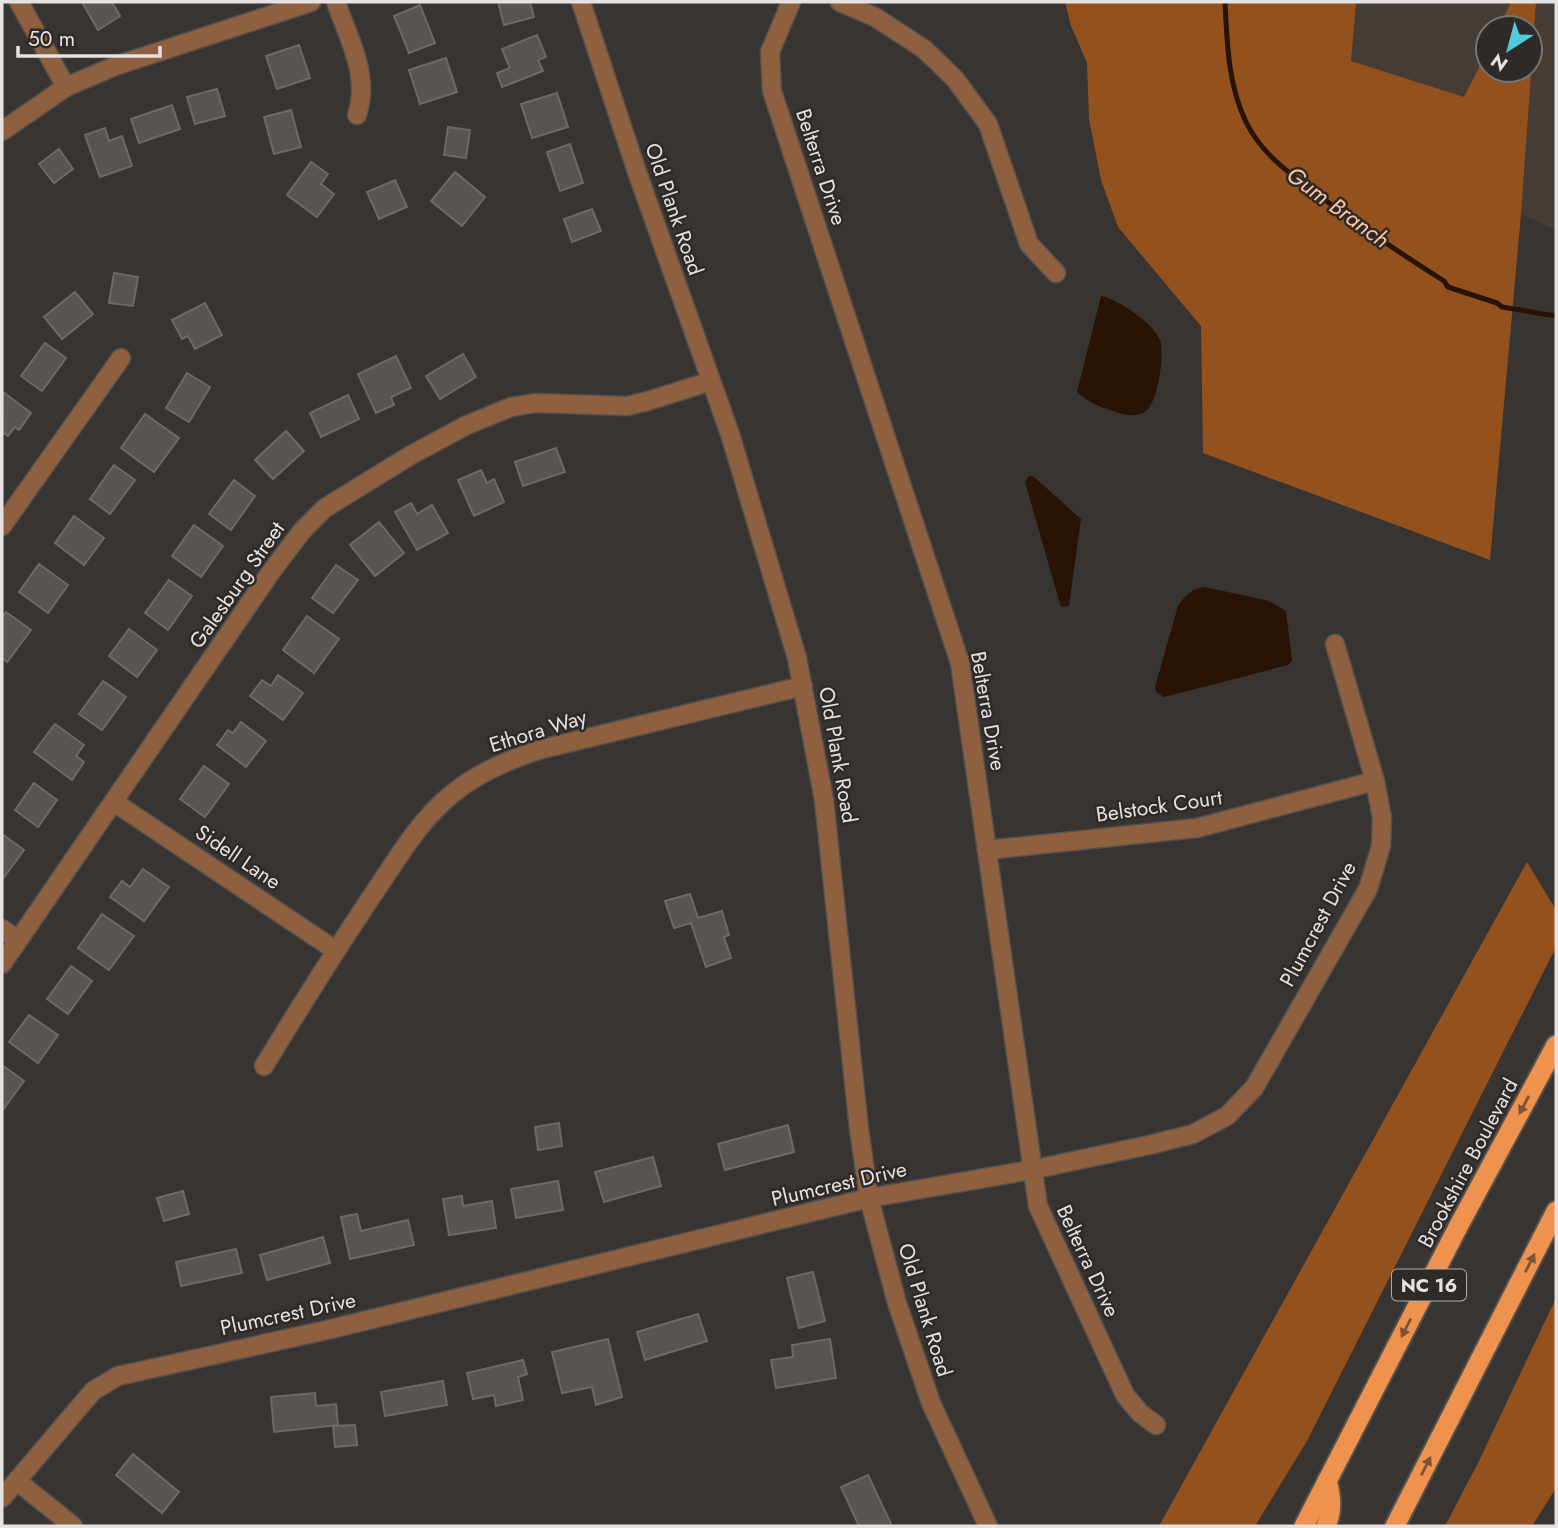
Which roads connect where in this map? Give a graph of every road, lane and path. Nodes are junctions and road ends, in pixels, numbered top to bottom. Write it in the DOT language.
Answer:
graph roads {
  1 [pos="19,2"];
  2 [pos="311,2"];
  3 [pos="336,2"];
  4 [pos="581,2"];
  5 [pos="791,2"];
  6 [pos="840,2"];
  7 [pos="65,88"];
  8 [pos="357,115"];
  9 [pos="2,131"];
  10 [pos="1056,273"];
  11 [pos="121,358"];
  12 [pos="710,381"];
  13 [pos="2,526"];
  14 [pos="1335,644"];
  15 [pos="803,686"];
  16 [pos="1375,780"];
  17 [pos="114,802"];
  18 [pos="987,850"];
  19 [pos="2,929"];
  20 [pos="18,940"];
  21 [pos="335,950"];
  22 [pos="2,964"];
  23 [pos="1556,1045"];
  24 [pos="264,1066"];
  25 [pos="1031,1170"];
  26 [pos="869,1198"];
  27 [pos="1556,1211"];
  28 [pos="1156,1425"];
  29 [pos="17,1481"];
  30 [pos="1327,1481"];
  31 [pos="2,1498"];
  32 [pos="72,1526"];
  33 [pos="988,1526"];
  34 [pos="1304,1526"];
  35 [pos="1326,1526"];
  36 [pos="1395,1526"];
  1 -- 7 [label="street"];
  2 -- 7 [label="street"];
  3 -- 8 [label="street"];
  4 -- 12 [label="street, Old Plank Road"];
  5 -- 18 [label="street, Belterra Drive"];
  6 -- 10 [label="street"];
  7 -- 9 [label="street"];
  11 -- 13 [label="street"];
  12 -- 15 [label="street, Old Plank Road"];
  12 -- 17 [label="street, Galesburg Street"];
  14 -- 16 [label="street, Plumcrest Drive"];
  15 -- 21 [label="street, Ethora Way"];
  15 -- 26 [label="street, Old Plank Road"];
  16 -- 18 [label="street, Belstock Court"];
  16 -- 25 [label="street, Plumcrest Drive"];
  17 -- 20 [label="street, Galesburg Street"];
  17 -- 21 [label="street, Sidell Lane"];
  18 -- 25 [label="street, Belterra Drive"];
  19 -- 20 [label="street"];
  20 -- 22 [label="street, Galesburg Street"];
  21 -- 24 [label="street, Ethora Way"];
  23 -- 30 [label="highway, Brookshire Boulevard / NC 16, one-way"];
  25 -- 26 [label="street, Plumcrest Drive"];
  25 -- 28 [label="street, Belterra Drive"];
  26 -- 29 [label="street, Plumcrest Drive"];
  26 -- 33 [label="street, Old Plank Road"];
  36 -- 27 [label="highway, one-way"];
  29 -- 31 [label="street, Plumcrest Drive"];
  29 -- 32 [label="street"];
  30 -- 34 [label="highway, Brookshire Boulevard / NC 16"];
  30 -- 35 [label="highway"];
}
